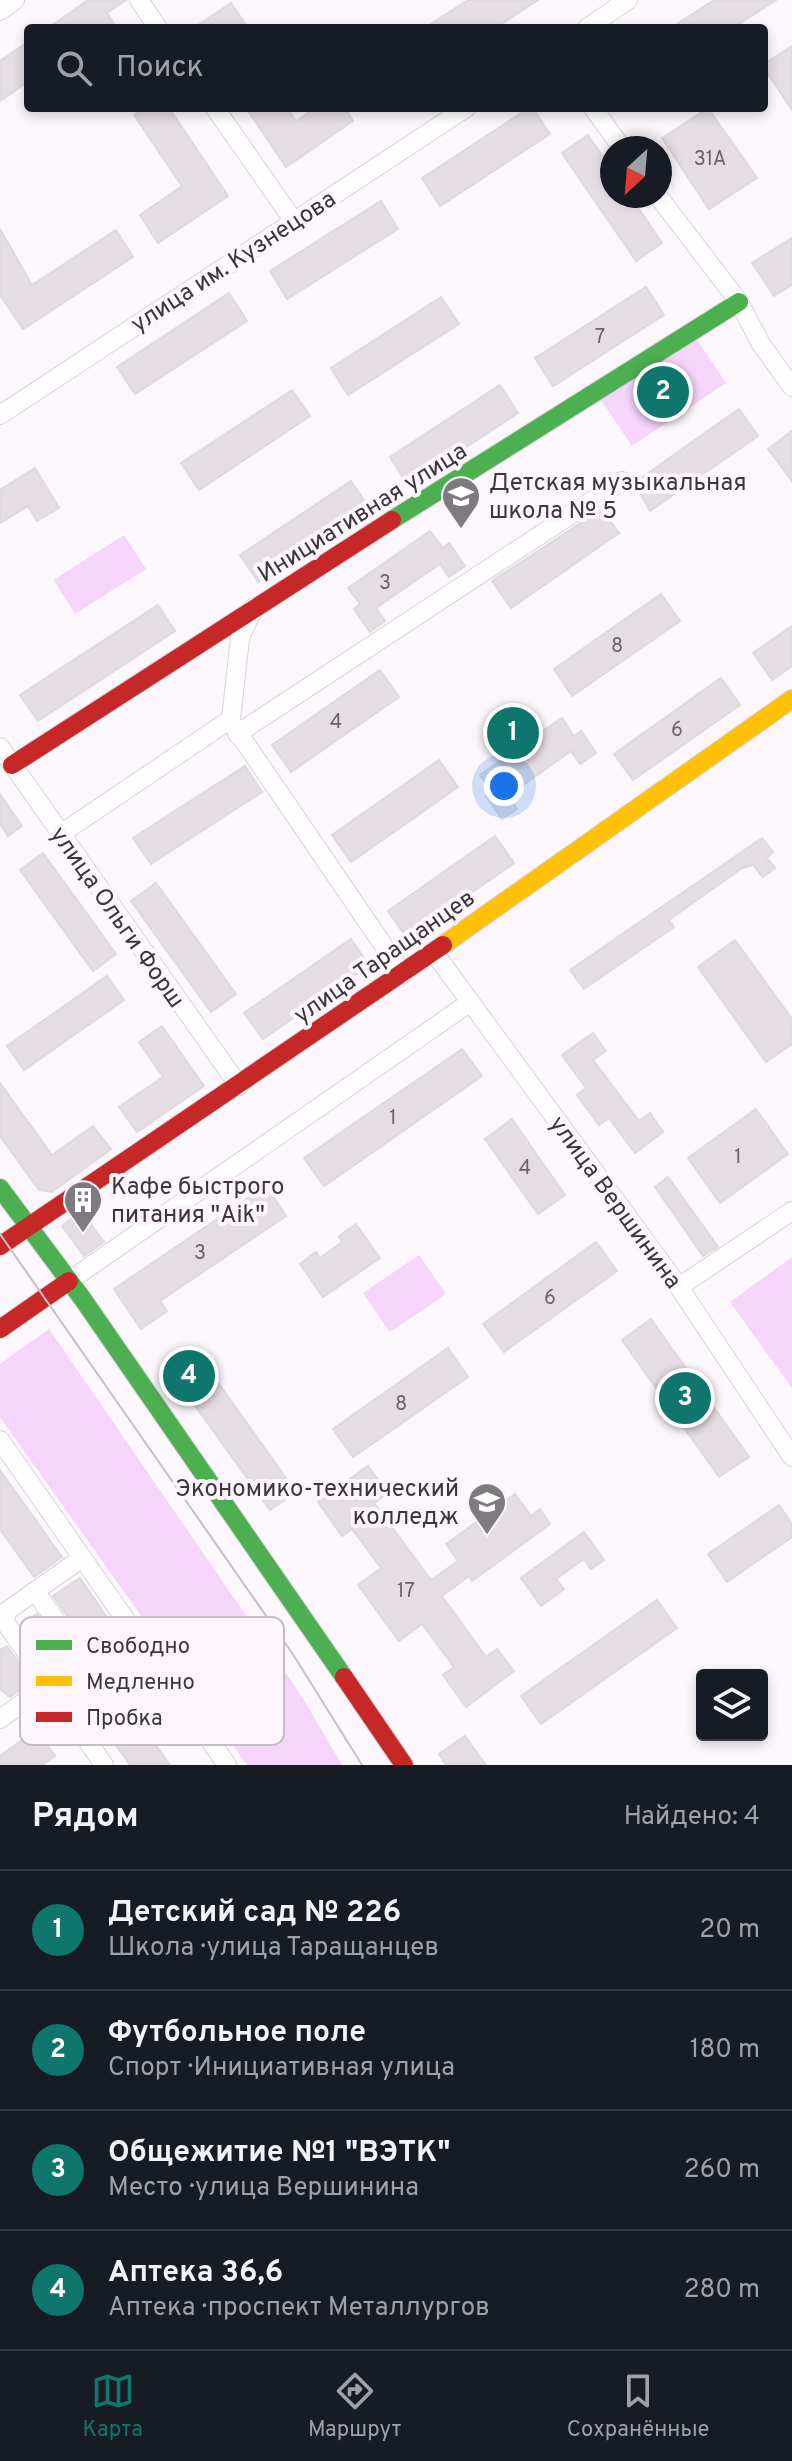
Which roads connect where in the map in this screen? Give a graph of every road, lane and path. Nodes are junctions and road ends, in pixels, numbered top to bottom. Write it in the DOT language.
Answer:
graph roads {
  1 [pos="15,0"];
  2 [pos="139,0"];
  3 [pos="628,0"];
  4 [pos="0,11"];
  5 [pos="155,24"];
  6 [pos="593,24"];
  7 [pos="218,112"];
  8 [pos="460,112"];
  9 [pos="596,112"];
  10 [pos="613,136"];
  11 [pos="667,208"];
  12 [pos="293,220"];
  13 [pos="739,302"];
  14 [pos="792,387"];
  15 [pos="0,415"];
  16 [pos="622,481"];
  17 [pos="254,607"];
  18 [pos="792,699"];
  19 [pos="234,726"];
  20 [pos="0,747"];
  21 [pos="12,765"];
  22 [pos="59,835"];
  23 [pos="433,951"];
  24 [pos="403,974"];
  25 [pos="469,1003"];
  26 [pos="239,1086"];
  27 [pos="0,1188"];
  28 [pos="792,1211"];
  29 [pos="28,1226"];
  30 [pos="0,1246"];
  31 [pos="69,1281"];
  32 [pos="679,1287"];
  33 [pos="0,1329"];
  34 [pos="0,1440"];
  35 [pos="792,1457"];
  36 [pos="82,1558"];
  37 [pos="35,1591"];
  38 [pos="53,1617"];
  39 [pos="124,1617"];
  40 [pos="20,1645"];
  41 [pos="20,1705"];
  42 [pos="0,1719"];
  43 [pos="90,1745"];
  44 [pos="213,1745"];
  45 [pos="104,1765"];
  46 [pos="227,1765"];
  47 [pos="404,1765"];
  1 -- 4 [label="street"];
  2 -- 5 [label="street"];
  3 -- 6 [label="street"];
  7 -- 12 [label="street"];
  8 -- 12 [label="street, улица им. Кузнецова"];
  9 -- 10 [label="street"];
  11 -- 13 [label="street"];
  12 -- 15 [label="street, улица им. Кузнецова"];
  13 -- 14 [label="street"];
  13 -- 17 [label="street, Инициативная улица"];
  16 -- 19 [label="street"];
  17 -- 19 [label="street"];
  17 -- 21 [label="street, Инициативная улица"];
  18 -- 23 [label="street, улица Таращанцев"];
  19 -- 22 [label="street"];
  19 -- 24 [label="street"];
  20 -- 21 [label="street, улица Ольги Форш"];
  21 -- 22 [label="street, улица Ольги Форш"];
  22 -- 26 [label="street, улица Ольги Форш"];
  23 -- 24 [label="street, улица Таращанцев"];
  23 -- 25 [label="street, улица Вершинина"];
  24 -- 26 [label="street, улица Таращанцев"];
  25 -- 31 [label="street"];
  25 -- 32 [label="street, улица Вершинина"];
  26 -- 29 [label="street, улица Таращанцев"];
  27 -- 29 [label="street"];
  28 -- 32 [label="street"];
  29 -- 30 [label="street, улица Таращанцев"];
  29 -- 31 [label="street"];
  31 -- 33 [label="street"];
  31 -- 47 [label="street"];
  32 -- 35 [label="street, улица Вершинина"];
  34 -- 36 [label="street"];
  36 -- 37 [label="street"];
  36 -- 39 [label="street"];
  37 -- 38 [label="street"];
  37 -- 40 [label="street"];
  41 -- 42 [label="street"];
  43 -- 45 [label="street"];
  44 -- 46 [label="street"];
}
